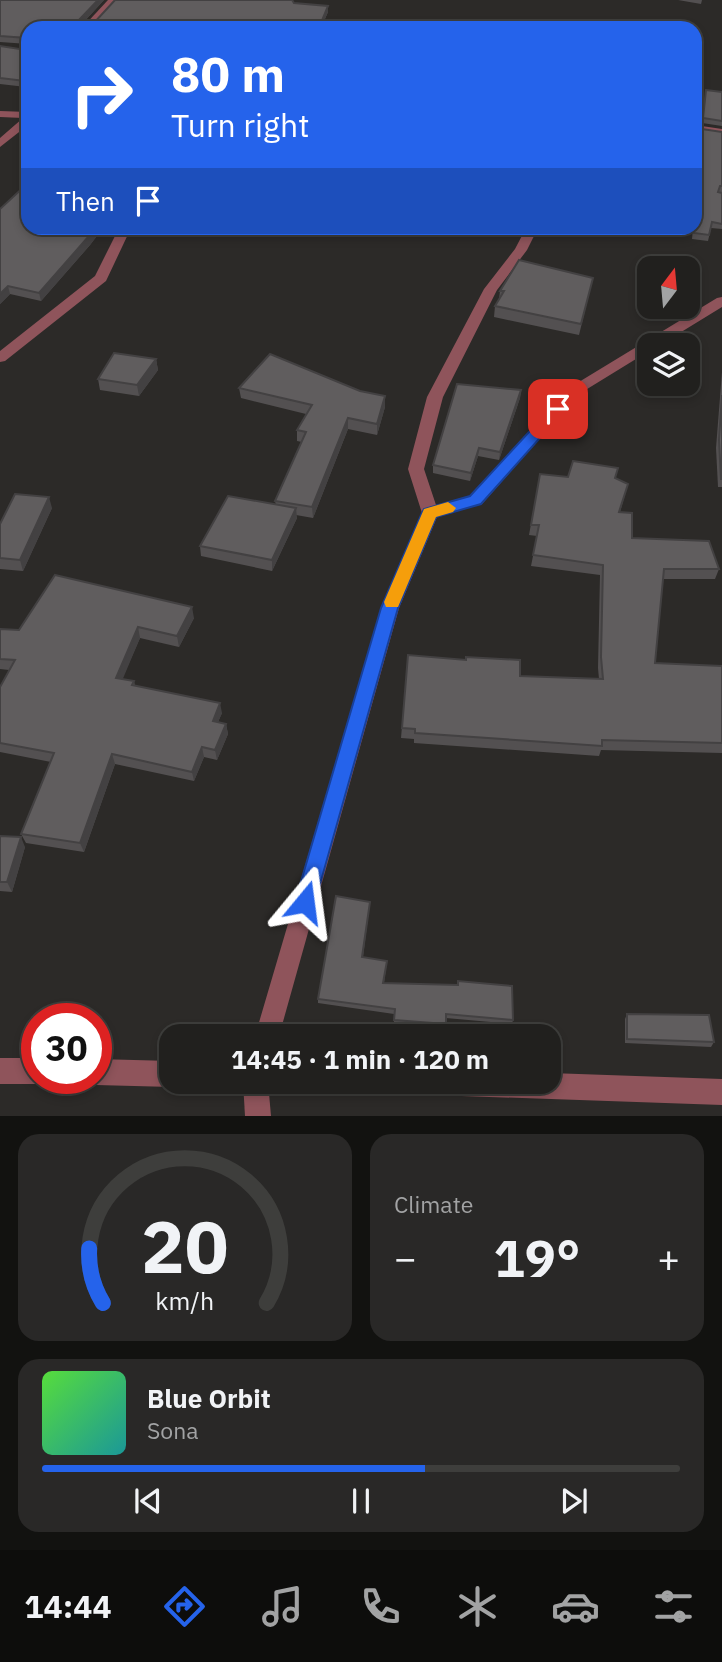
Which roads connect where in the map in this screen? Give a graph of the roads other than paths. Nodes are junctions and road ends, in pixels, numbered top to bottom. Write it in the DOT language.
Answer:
graph roads {
  1 [pos="113,0"];
  2 [pos="93,21"];
  3 [pos="0,114"];
  4 [pos="21,116"];
  5 [pos="21,124"];
  6 [pos="702,129"];
  7 [pos="722,132"];
  8 [pos="0,144"];
  9 [pos="122,235"];
  10 [pos="528,235"];
  11 [pos="722,301"];
  12 [pos="670,333"];
  13 [pos="637,353"];
  14 [pos="0,358"];
  15 [pos="430,513"];
  16 [pos="270,1024"];
  17 [pos="0,1071"];
  18 [pos="21,1071"];
  19 [pos="112,1072"];
  20 [pos="159,1074"];
  21 [pos="561,1086"];
  22 [pos="722,1092"];
  23 [pos="257,1094"];
  24 [pos="258,1116"];
  1 -- 2 [label="street"];
  3 -- 4 [label="street"];
  5 -- 8 [label="street"];
  6 -- 7 [label="street"];
  9 -- 14 [label="street"];
  10 -- 15 [label="street"];
  11 -- 12 [label="street"];
  13 -- 15 [label="street"];
  15 -- 16 [label="street"];
  17 -- 18 [label="street"];
  19 -- 20 [label="street"];
  21 -- 22 [label="street"];
  23 -- 24 [label="street"];
}
